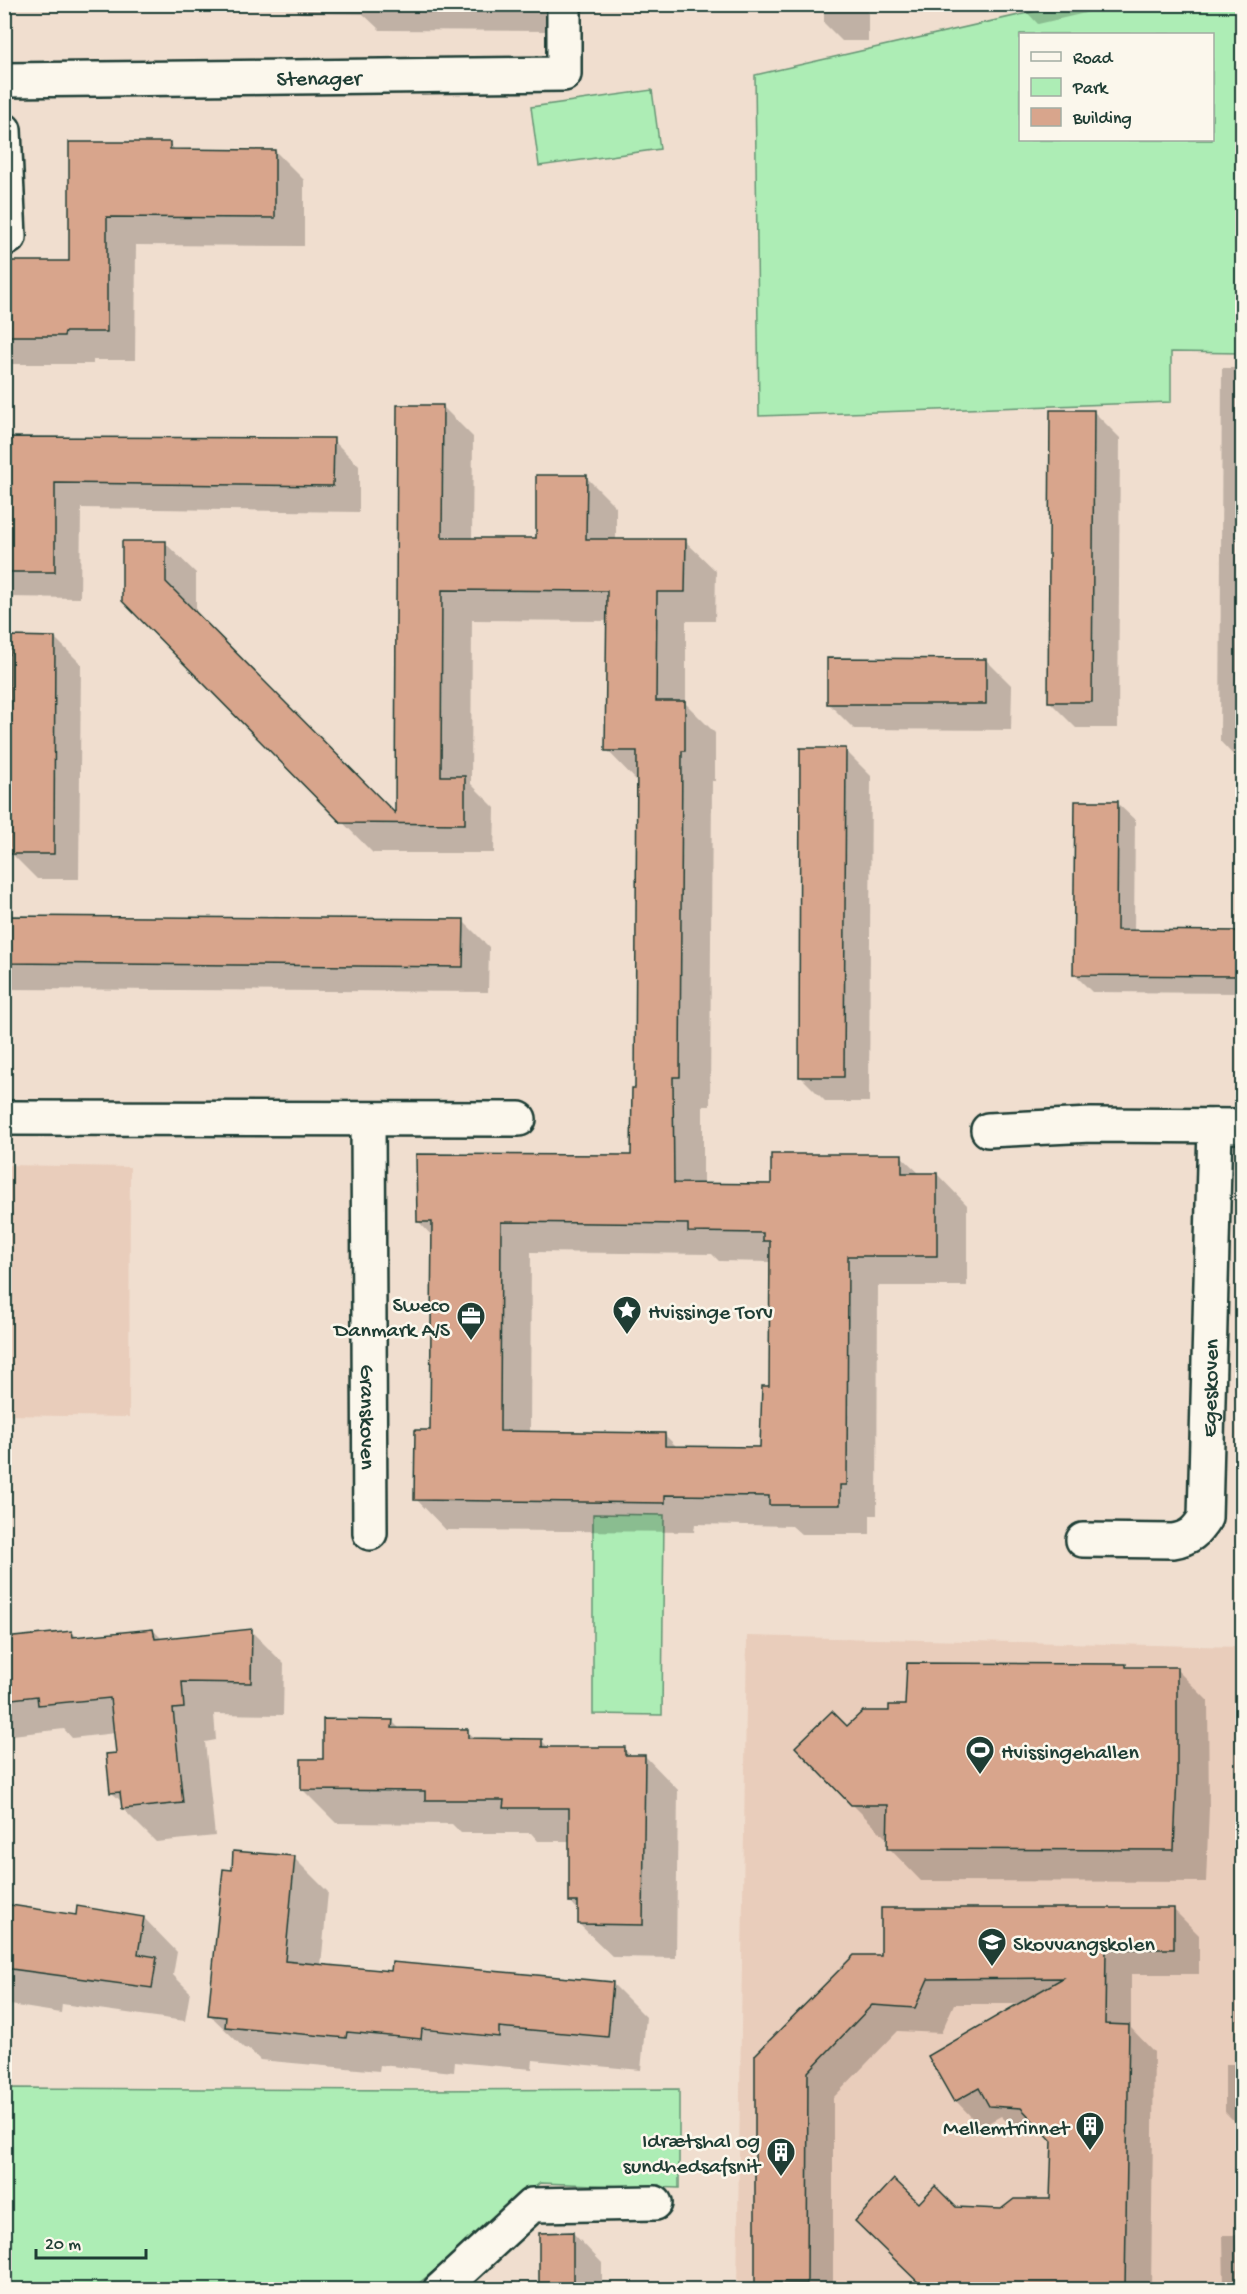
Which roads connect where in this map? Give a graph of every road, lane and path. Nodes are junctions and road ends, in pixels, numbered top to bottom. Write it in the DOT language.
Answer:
graph roads {
  1 [pos="564,4"];
  2 [pos="4,80"];
  3 [pos="4,130"];
  4 [pos="9,237"];
  5 [pos="4,1118"];
  6 [pos="519,1119"];
  7 [pos="368,1120"];
  8 [pos="1229,1126"];
  9 [pos="988,1130"];
  10 [pos="370,1533"];
  11 [pos="1083,1540"];
  12 [pos="656,2204"];
  13 [pos="440,2289"];
  1 -- 2 [label="street, Stenager"];
  3 -- 4 [label="street"];
  5 -- 7 [label="street"];
  6 -- 7 [label="street"];
  7 -- 10 [label="street, Granskoven"];
  8 -- 9 [label="street, Egeskoven"];
  8 -- 11 [label="street, Egeskoven"];
  12 -- 13 [label="street"];
}
